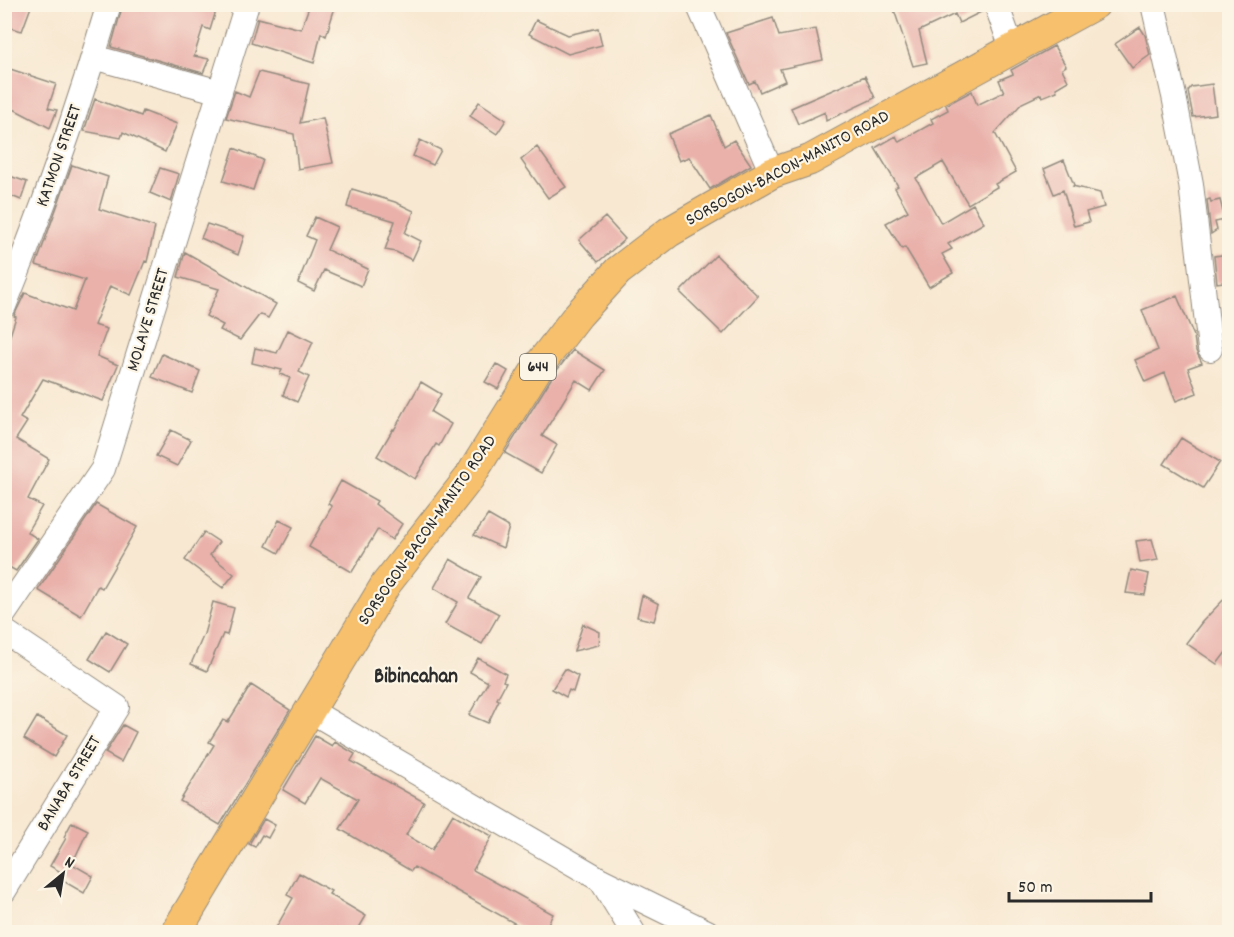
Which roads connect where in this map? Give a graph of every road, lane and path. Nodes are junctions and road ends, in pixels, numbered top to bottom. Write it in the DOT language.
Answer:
graph roads {
  1 [pos="109,4"];
  2 [pos="247,4"];
  3 [pos="698,4"];
  4 [pos="996,4"];
  5 [pos="1095,4"];
  6 [pos="1153,4"];
  7 [pos="1012,48"];
  8 [pos="93,57"];
  9 [pos="220,93"];
  10 [pos="772,173"];
  11 [pos="4,306"];
  12 [pos="1210,349"];
  13 [pos="4,614"];
  14 [pos="4,631"];
  15 [pos="309,710"];
  16 [pos="602,880"];
  17 [pos="4,891"];
  18 [pos="176,933"];
  19 [pos="633,933"];
  20 [pos="708,933"];
  1 -- 8 [label="street, KATMON STREET"];
  2 -- 9 [label="street, MOLAVE STREET"];
  3 -- 10 [label="street"];
  4 -- 7 [label="street"];
  5 -- 7 [label="main road, SORSOGON-BACON-MANITO ROAD / 644"];
  6 -- 12 [label="street"];
  7 -- 10 [label="main road, SORSOGON-BACON-MANITO ROAD / 644"];
  8 -- 9 [label="street"];
  8 -- 11 [label="street, KATMON STREET"];
  9 -- 13 [label="street, MOLAVE STREET"];
  10 -- 15 [label="main road, SORSOGON-BACON-MANITO ROAD / 644"];
  14 -- 17 [label="street, BANABA STREET"];
  15 -- 16 [label="street"];
  15 -- 18 [label="main road, SORSOGON-BACON-MANITO ROAD / 644"];
  16 -- 19 [label="street"];
  16 -- 20 [label="street"];
}
